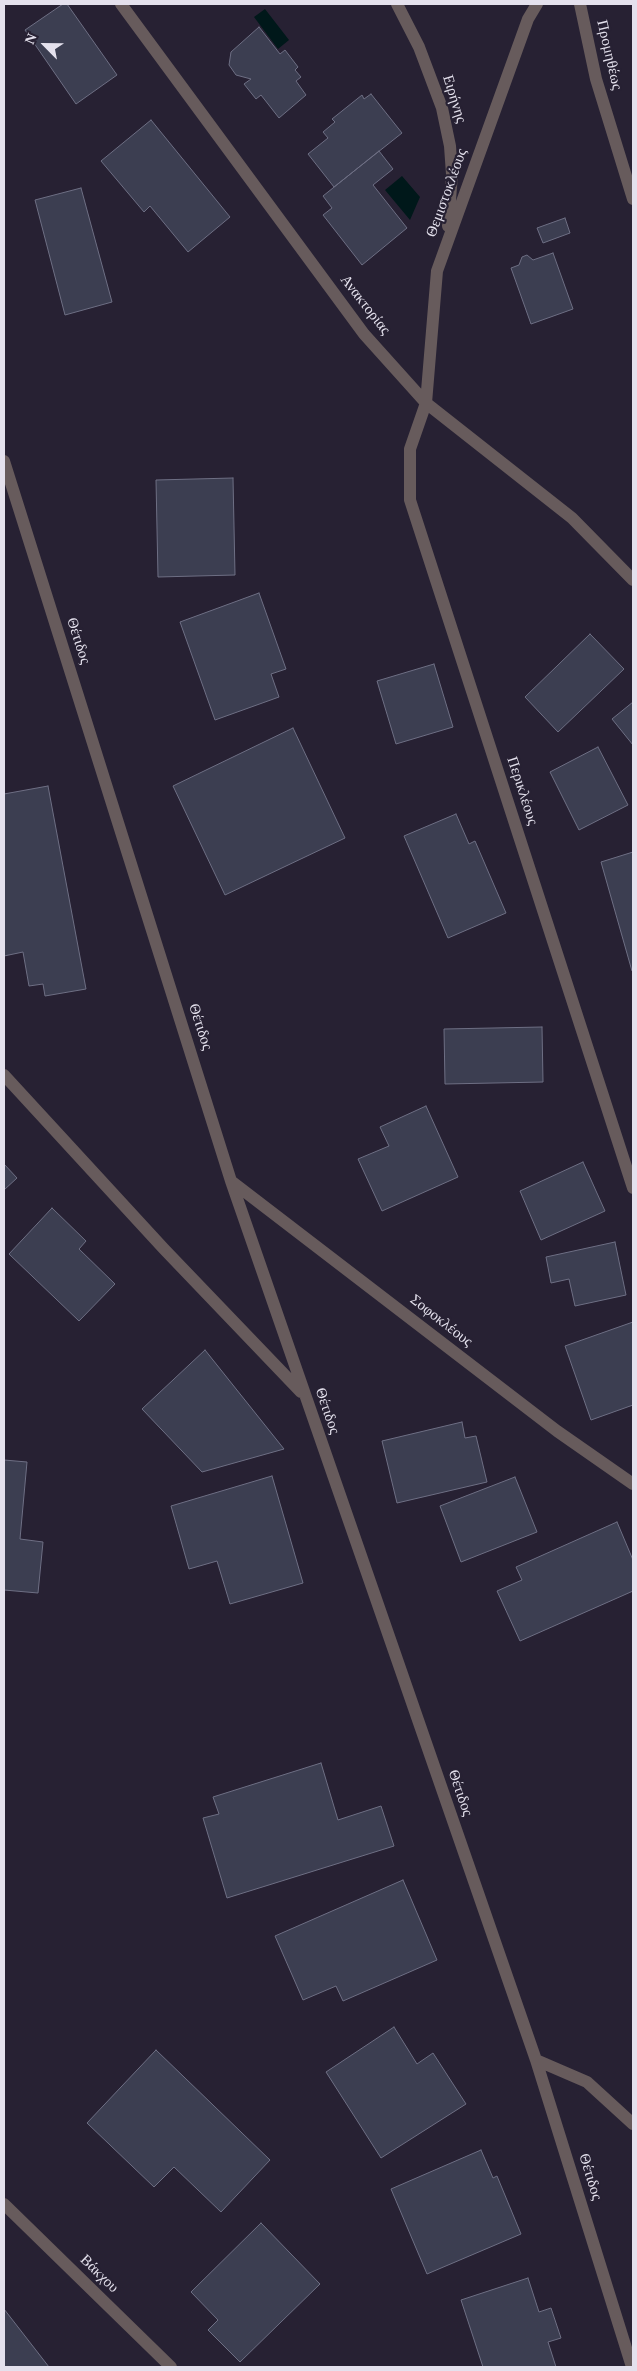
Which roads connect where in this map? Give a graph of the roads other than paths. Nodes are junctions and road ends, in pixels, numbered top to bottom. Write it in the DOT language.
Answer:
graph roads {
  1 [pos="121,4"];
  2 [pos="397,4"];
  3 [pos="537,4"];
  4 [pos="580,4"];
  5 [pos="633,199"];
  6 [pos="446,241"];
  7 [pos="426,403"];
  8 [pos="4,461"];
  9 [pos="633,580"];
  10 [pos="4,1075"];
  11 [pos="231,1181"];
  12 [pos="633,1188"];
  13 [pos="304,1396"];
  14 [pos="633,1484"];
  15 [pos="536,2060"];
  16 [pos="633,2124"];
  17 [pos="4,2204"];
  18 [pos="171,2367"];
  19 [pos="632,2367"];
  1 -- 7 [label="street, Ανακτορίας"];
  2 -- 6 [label="street, Ειρήνης"];
  3 -- 6 [label="street, Θεμιστοκλέους"];
  4 -- 5 [label="street, Προμηθέως"];
  6 -- 7 [label="street, Θεμιστοκλέους"];
  7 -- 9 [label="street, Ανακτορίας"];
  7 -- 12 [label="street, Περικλέους"];
  8 -- 11 [label="street, Θέτιδος"];
  10 -- 13 [label="street"];
  11 -- 13 [label="street, Θέτιδος"];
  11 -- 14 [label="street, Σοφοκλέους"];
  13 -- 15 [label="street, Θέτιδος"];
  15 -- 16 [label="street"];
  15 -- 19 [label="street, Θέτιδος"];
  17 -- 18 [label="street, Βάκχου"];
}
